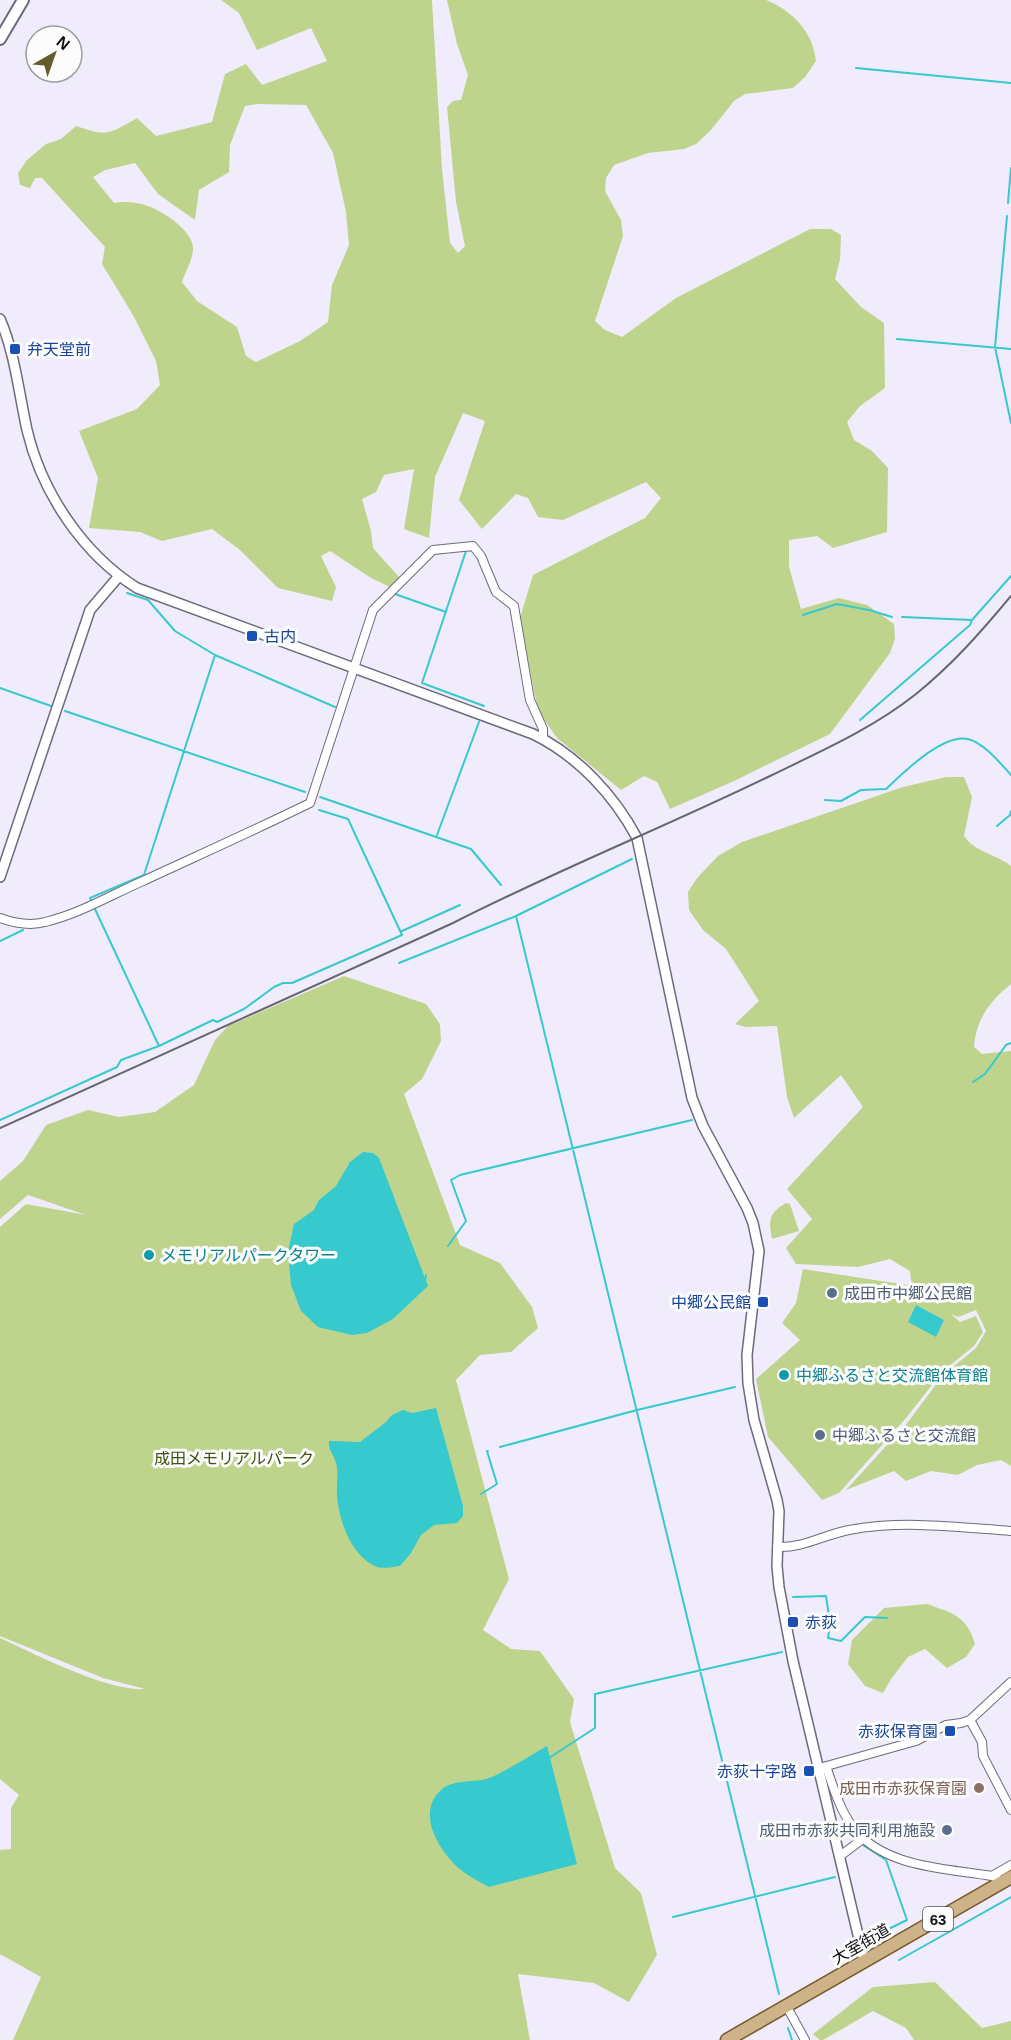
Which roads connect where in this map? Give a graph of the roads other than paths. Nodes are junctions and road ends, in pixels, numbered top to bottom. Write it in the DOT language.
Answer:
graph roads {
  1 [pos="23,0"];
  2 [pos="0,39"];
  3 [pos="0,319"];
  4 [pos="119,576"];
  5 [pos="354,669"];
  6 [pos="543,739"];
  7 [pos="0,877"];
  8 [pos="0,918"];
  9 [pos="1011,1531"];
  10 [pos="777,1547"];
  11 [pos="1011,1682"];
  12 [pos="970,1720"];
  13 [pos="822,1767"];
  14 [pos="1011,1810"];
  15 [pos="864,1838"];
  16 [pos="840,1856"];
  17 [pos="1011,1865"];
  18 [pos="1002,1878"];
  19 [pos="864,1960"];
  20 [pos="786,2007"];
  21 [pos="728,2040"];
  22 [pos="805,2040"];
  1 -- 2 [label="main road"];
  3 -- 4 [label="street"];
  4 -- 5 [label="street"];
  4 -- 7 [label="street"];
  5 -- 6 [label="street"];
  5 -- 6 [label="street"];
  5 -- 8 [label="street"];
  6 -- 10 [label="street"];
  9 -- 10 [label="street"];
  10 -- 13 [label="street"];
  11 -- 12 [label="street"];
  12 -- 13 [label="street"];
  12 -- 14 [label="street"];
  13 -- 15 [label="street"];
  13 -- 16 [label="street"];
  15 -- 16 [label="street"];
  15 -- 18 [label="street"];
  16 -- 19 [label="street"];
  17 -- 18 [label="street"];
  18 -- 19 [label="main road, 大室街道 / 63"];
  19 -- 20 [label="main road, 大室街道 / 63"];
  20 -- 21 [label="main road, 大室街道 / 63"];
  20 -- 22 [label="street"];
}
